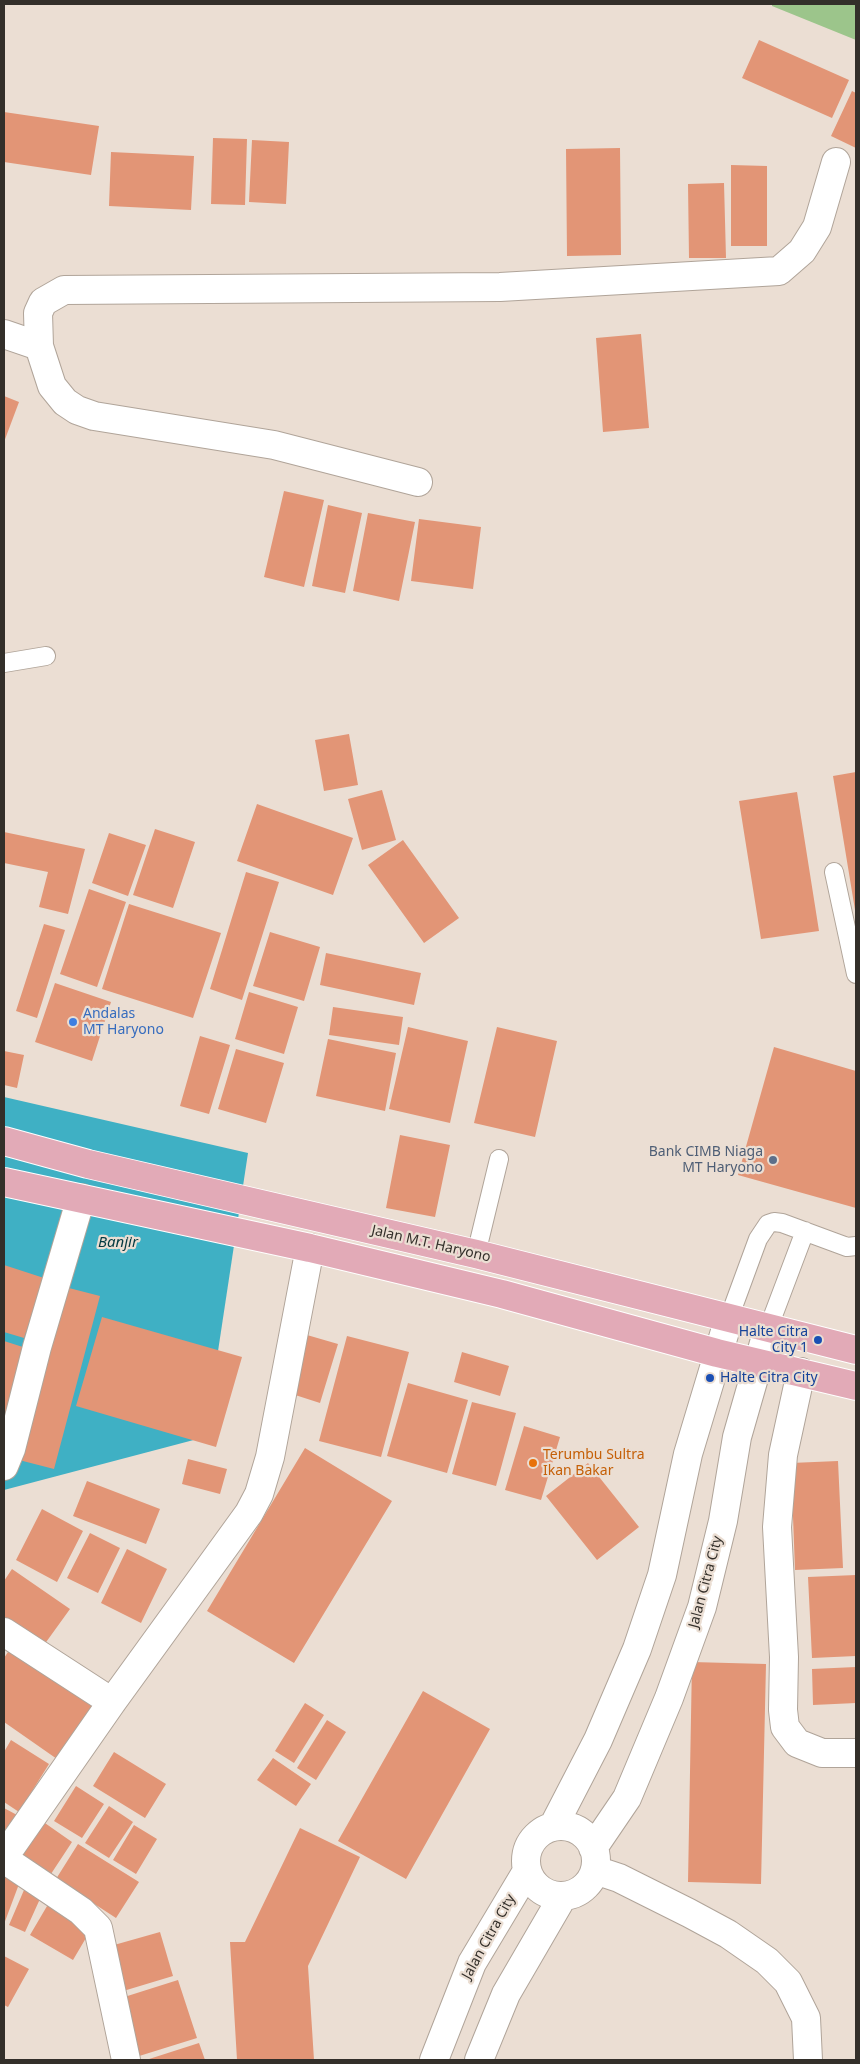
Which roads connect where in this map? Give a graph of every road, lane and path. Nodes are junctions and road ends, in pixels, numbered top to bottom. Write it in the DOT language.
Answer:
graph roads {
  1 [pos="836,162"];
  2 [pos="4,334"];
  3 [pos="39,346"];
  4 [pos="418,482"];
  5 [pos="46,656"];
  6 [pos="4,663"];
  7 [pos="834,872"];
  8 [pos="856,974"];
  9 [pos="4,1142"];
  10 [pos="498,1159"];
  11 [pos="4,1182"];
  12 [pos="81,1198"];
  13 [pos="805,1231"];
  14 [pos="856,1246"];
  15 [pos="310,1248"];
  16 [pos="476,1254"];
  17 [pos="729,1318"];
  18 [pos="768,1329"];
  19 [pos="856,1350"];
  20 [pos="717,1353"];
  21 [pos="758,1362"];
  22 [pos="801,1372"];
  23 [pos="856,1386"];
  24 [pos="696,1426"];
  25 [pos="737,1437"];
  26 [pos="4,1466"];
  27 [pos="4,1632"];
  28 [pos="112,1702"];
  29 [pos="856,1753"];
  30 [pos="553,1827"];
  31 [pos="4,1858"];
  32 [pos="594,1859"];
  33 [pos="527,1871"];
  34 [pos="563,1896"];
  35 [pos="126,2060"];
  36 [pos="434,2060"];
  37 [pos="480,2060"];
  38 [pos="808,2060"];
  1 -- 3 [label="street"];
  2 -- 3 [label="street"];
  3 -- 4 [label="street"];
  5 -- 6 [label="lane"];
  7 -- 8 [label="lane"];
  9 -- 16 [label="main road, Jalan M.T. Haryono"];
  10 -- 16 [label="lane"];
  11 -- 12 [label="main road"];
  12 -- 15 [label="main road"];
  12 -- 26 [label="street"];
  13 -- 14 [label="lane"];
  13 -- 17 [label="lane"];
  13 -- 18 [label="lane"];
  15 -- 20 [label="main road"];
  15 -- 28 [label="street"];
  16 -- 17 [label="main road, Jalan M.T. Haryono"];
  17 -- 18 [label="main road, Jalan M.T. Haryono"];
  17 -- 20 [label="street"];
  18 -- 19 [label="main road, Jalan M.T. Haryono"];
  18 -- 21 [label="street, Jalan Citra City"];
  20 -- 21 [label="main road"];
  20 -- 24 [label="street"];
  21 -- 22 [label="main road"];
  21 -- 25 [label="street, Jalan Citra City"];
  22 -- 23 [label="main road"];
  22 -- 29 [label="street"];
  24 -- 25 [label="street"];
  24 -- 30 [label="street"];
  25 -- 32 [label="street, Jalan Citra City"];
  27 -- 28 [label="street"];
  28 -- 31 [label="street"];
  30 -- 32 [label="street"];
  30 -- 33 [label="street"];
  31 -- 35 [label="street"];
  32 -- 34 [label="street"];
  32 -- 38 [label="street"];
  33 -- 34 [label="street"];
  33 -- 36 [label="street, Jalan Citra City"];
  34 -- 37 [label="street"];
}
